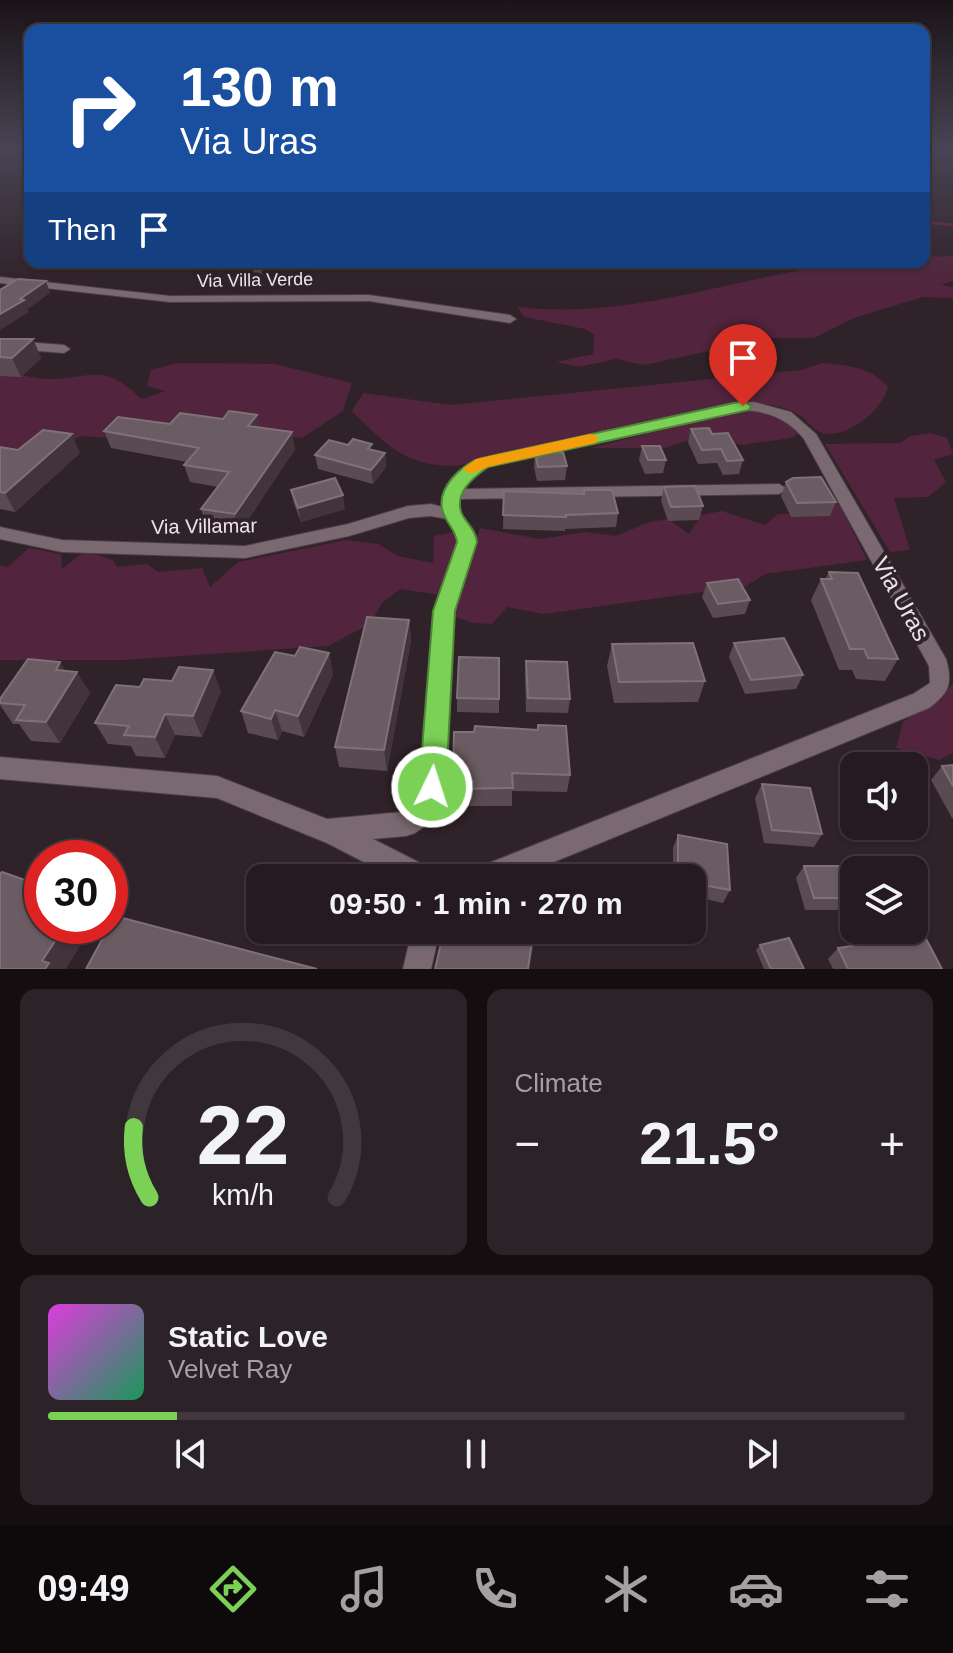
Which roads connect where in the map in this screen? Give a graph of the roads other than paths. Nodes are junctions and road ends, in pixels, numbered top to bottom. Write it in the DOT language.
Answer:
graph roads {
  1 [pos="0,280"];
  2 [pos="510,319"];
  3 [pos="0,344"];
  4 [pos="64,349"];
  5 [pos="779,489"];
  6 [pos="452,504"];
  7 [pos="0,533"];
  8 [pos="0,768"];
  9 [pos="327,831"];
  10 [pos="394,864"];
  11 [pos="518,864"];
  12 [pos="423,944"];
  13 [pos="417,969"];
  1 -- 2 [label="street, Via Villa Verde"];
  3 -- 4 [label="street"];
  5 -- 6 [label="street, Via Villamar"];
  6 -- 7 [label="street, Via Villamar"];
  6 -- 9 [label="street"];
  6 -- 11 [label="street, Via Uras"];
  8 -- 9 [label="street"];
  9 -- 10 [label="street"];
  12 -- 13 [label="street"];
}
